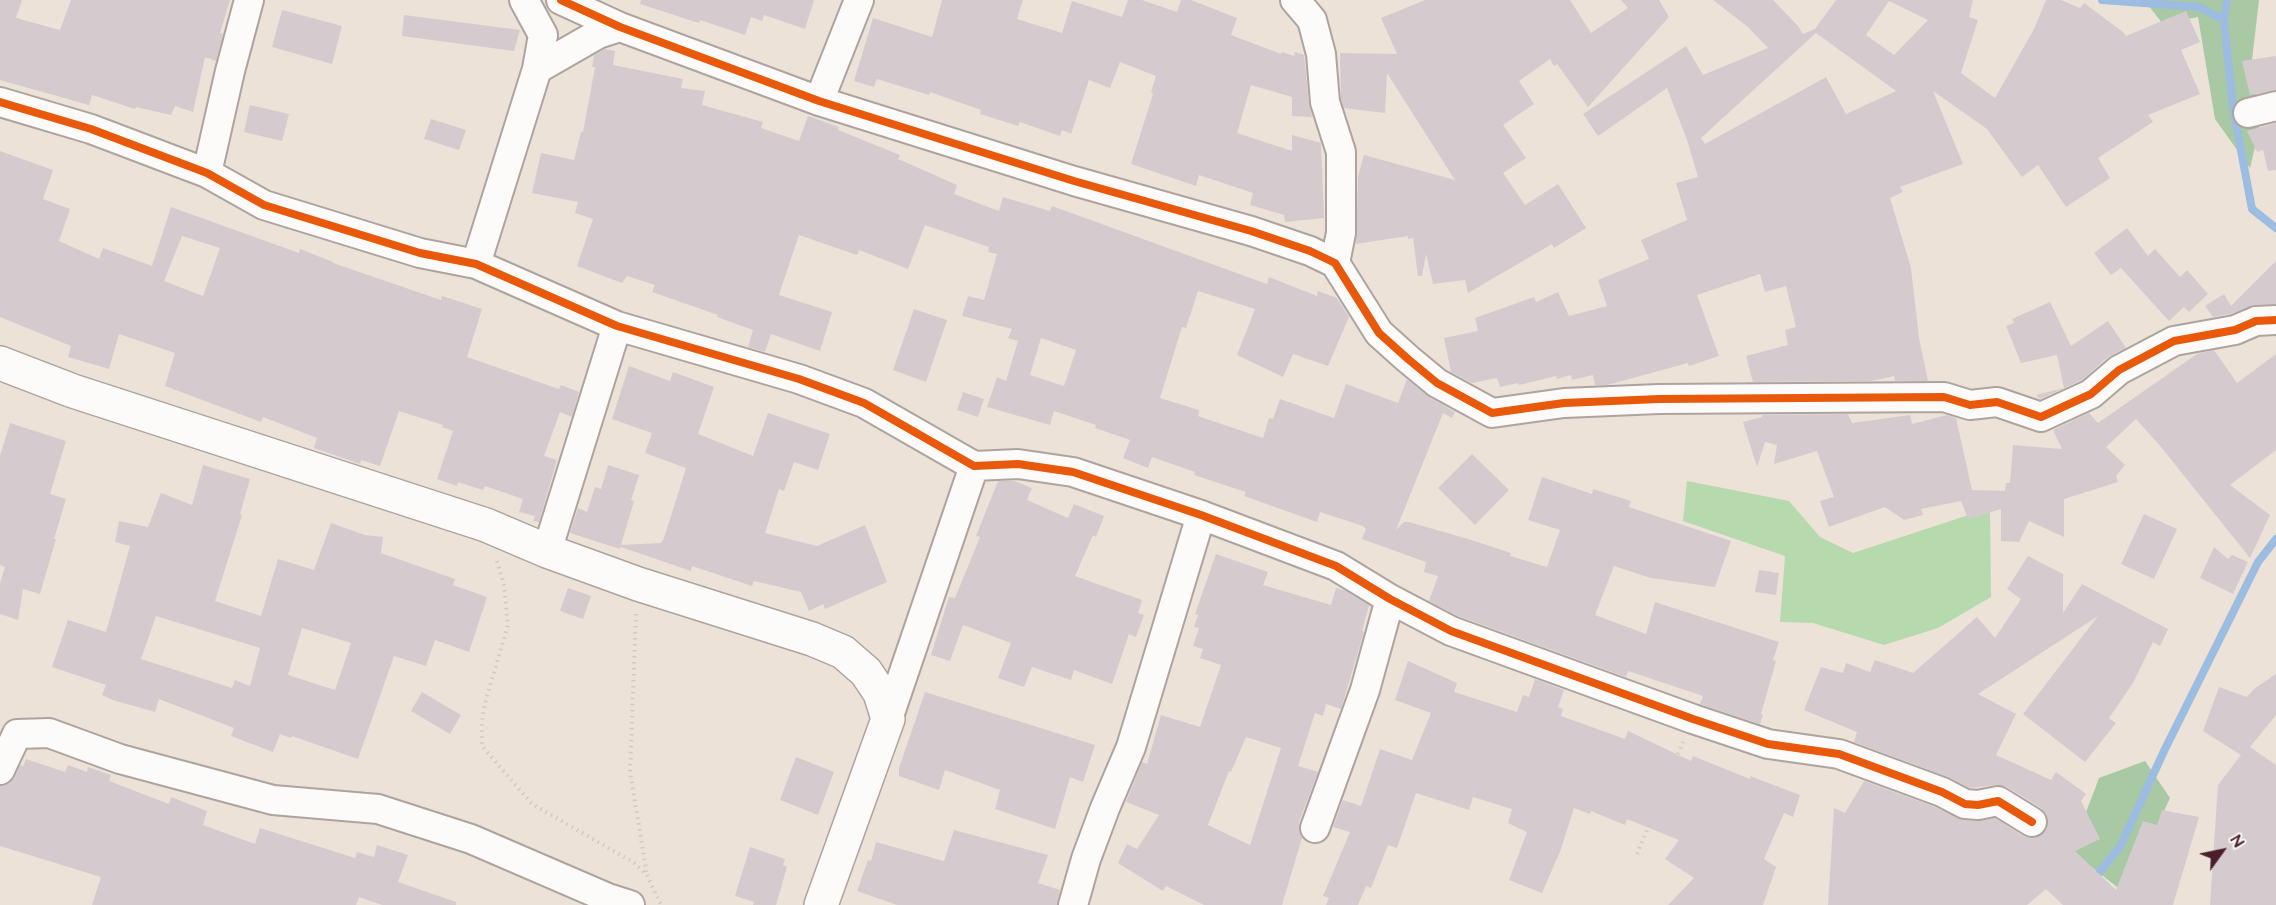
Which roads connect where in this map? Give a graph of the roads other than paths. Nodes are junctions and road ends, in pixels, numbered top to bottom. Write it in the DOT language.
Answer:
graph roads {
  1 [pos="249,0"];
  2 [pos="524,0"];
  3 [pos="561,0"];
  4 [pos="859,0"];
  5 [pos="1295,0"];
  6 [pos="620,27"];
  7 [pos="537,69"];
  8 [pos="819,101"];
  9 [pos="0,102"];
  10 [pos="2276,106"];
  11 [pos="2248,113"];
  12 [pos="207,173"];
  13 [pos="1335,263"];
  14 [pos="476,264"];
  15 [pos="2276,320"];
  16 [pos="617,326"];
  17 [pos="0,363"];
  18 [pos="974,466"];
  19 [pos="1201,515"];
  20 [pos="547,551"];
  21 [pos="1390,599"];
  22 [pos="888,719"];
  23 [pos="0,770"];
  24 [pos="2032,822"];
  25 [pos="1315,828"];
  26 [pos="630,905"];
  27 [pos="821,905"];
  28 [pos="1073,905"];
  1 -- 12 [label="street"];
  2 -- 7 [label="street"];
  3 -- 6 [label="street"];
  4 -- 8 [label="street"];
  5 -- 13 [label="street"];
  6 -- 7 [label="street"];
  6 -- 8 [label="street"];
  7 -- 14 [label="street"];
  8 -- 13 [label="street"];
  9 -- 12 [label="street"];
  10 -- 11 [label="street"];
  12 -- 14 [label="street"];
  13 -- 15 [label="street"];
  14 -- 16 [label="street"];
  16 -- 18 [label="street"];
  16 -- 20 [label="street"];
  17 -- 20 [label="street"];
  18 -- 19 [label="street"];
  18 -- 22 [label="street"];
  19 -- 21 [label="street"];
  19 -- 28 [label="street"];
  20 -- 22 [label="street"];
  21 -- 24 [label="street"];
  21 -- 25 [label="street"];
  22 -- 27 [label="street"];
  23 -- 26 [label="street"];
}
